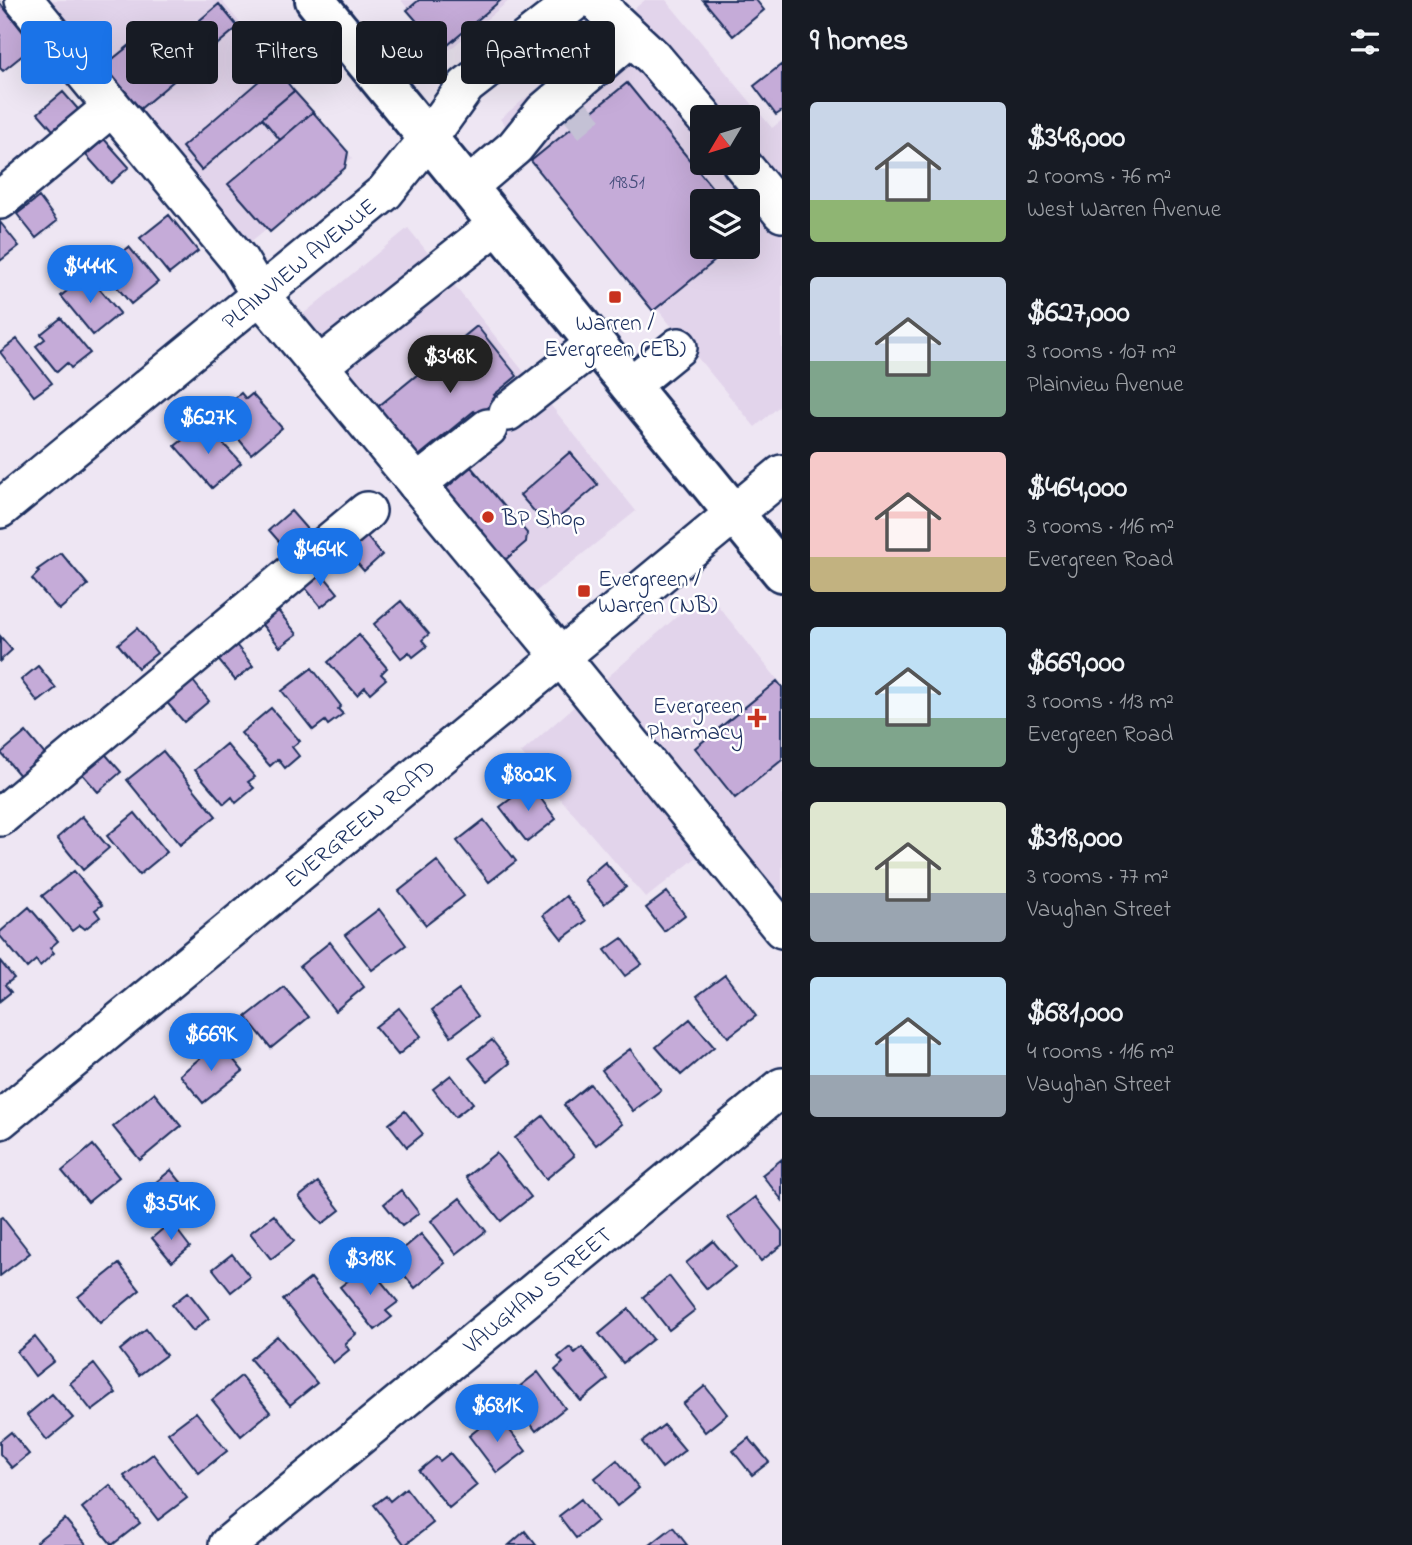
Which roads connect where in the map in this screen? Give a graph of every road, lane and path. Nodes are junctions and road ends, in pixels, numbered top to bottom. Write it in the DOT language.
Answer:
graph roads {
  1 [pos="24,0"];
  2 [pos="315,0"];
  3 [pos="577,0"];
  4 [pos="597,0"];
  5 [pos="642,47"];
  6 [pos="693,105"];
  7 [pos="112,107"];
  8 [pos="428,139"];
  9 [pos="520,139"];
  10 [pos="751,175"];
  11 [pos="468,187"];
  12 [pos="0,200"];
  13 [pos="782,213"];
  14 [pos="498,224"];
  15 [pos="260,295"];
  16 [pos="595,344"];
  17 [pos="678,347"];
  18 [pos="319,366"];
  19 [pos="630,386"];
  20 [pos="782,474"];
  21 [pos="417,484"];
  22 [pos="0,509"];
  23 [pos="367,510"];
  24 [pos="734,514"];
  25 [pos="782,572"];
  26 [pos="561,657"];
  27 [pos="0,817"];
  28 [pos="782,929"];
  29 [pos="782,1087"];
  30 [pos="0,1120"];
  31 [pos="228,1545"];
  1 -- 7 [label="street"];
  2 -- 8 [label="main road"];
  3 -- 8 [label="street, PLAINVIEW AVENUE"];
  4 -- 5 [label="street"];
  5 -- 6 [label="street"];
  5 -- 9 [label="street"];
  5 -- 9 [label="street"];
  7 -- 12 [label="street"];
  7 -- 15 [label="street"];
  8 -- 11 [label="main road"];
  8 -- 15 [label="street, PLAINVIEW AVENUE"];
  9 -- 11 [label="street"];
  10 -- 13 [label="street"];
  11 -- 14 [label="main road"];
  14 -- 16 [label="main road"];
  14 -- 18 [label="street"];
  15 -- 18 [label="street"];
  15 -- 22 [label="street, PLAINVIEW AVENUE"];
  16 -- 19 [label="main road"];
  16 -- 21 [label="street"];
  17 -- 19 [label="street"];
  18 -- 21 [label="street"];
  19 -- 24 [label="main road"];
  20 -- 24 [label="street, EVERGREEN ROAD"];
  21 -- 26 [label="street"];
  23 -- 27 [label="street"];
  24 -- 25 [label="main road"];
  24 -- 26 [label="street, EVERGREEN ROAD"];
  26 -- 28 [label="street"];
  26 -- 30 [label="street, EVERGREEN ROAD"];
  29 -- 31 [label="street, VAUGHAN STREET"];
}
